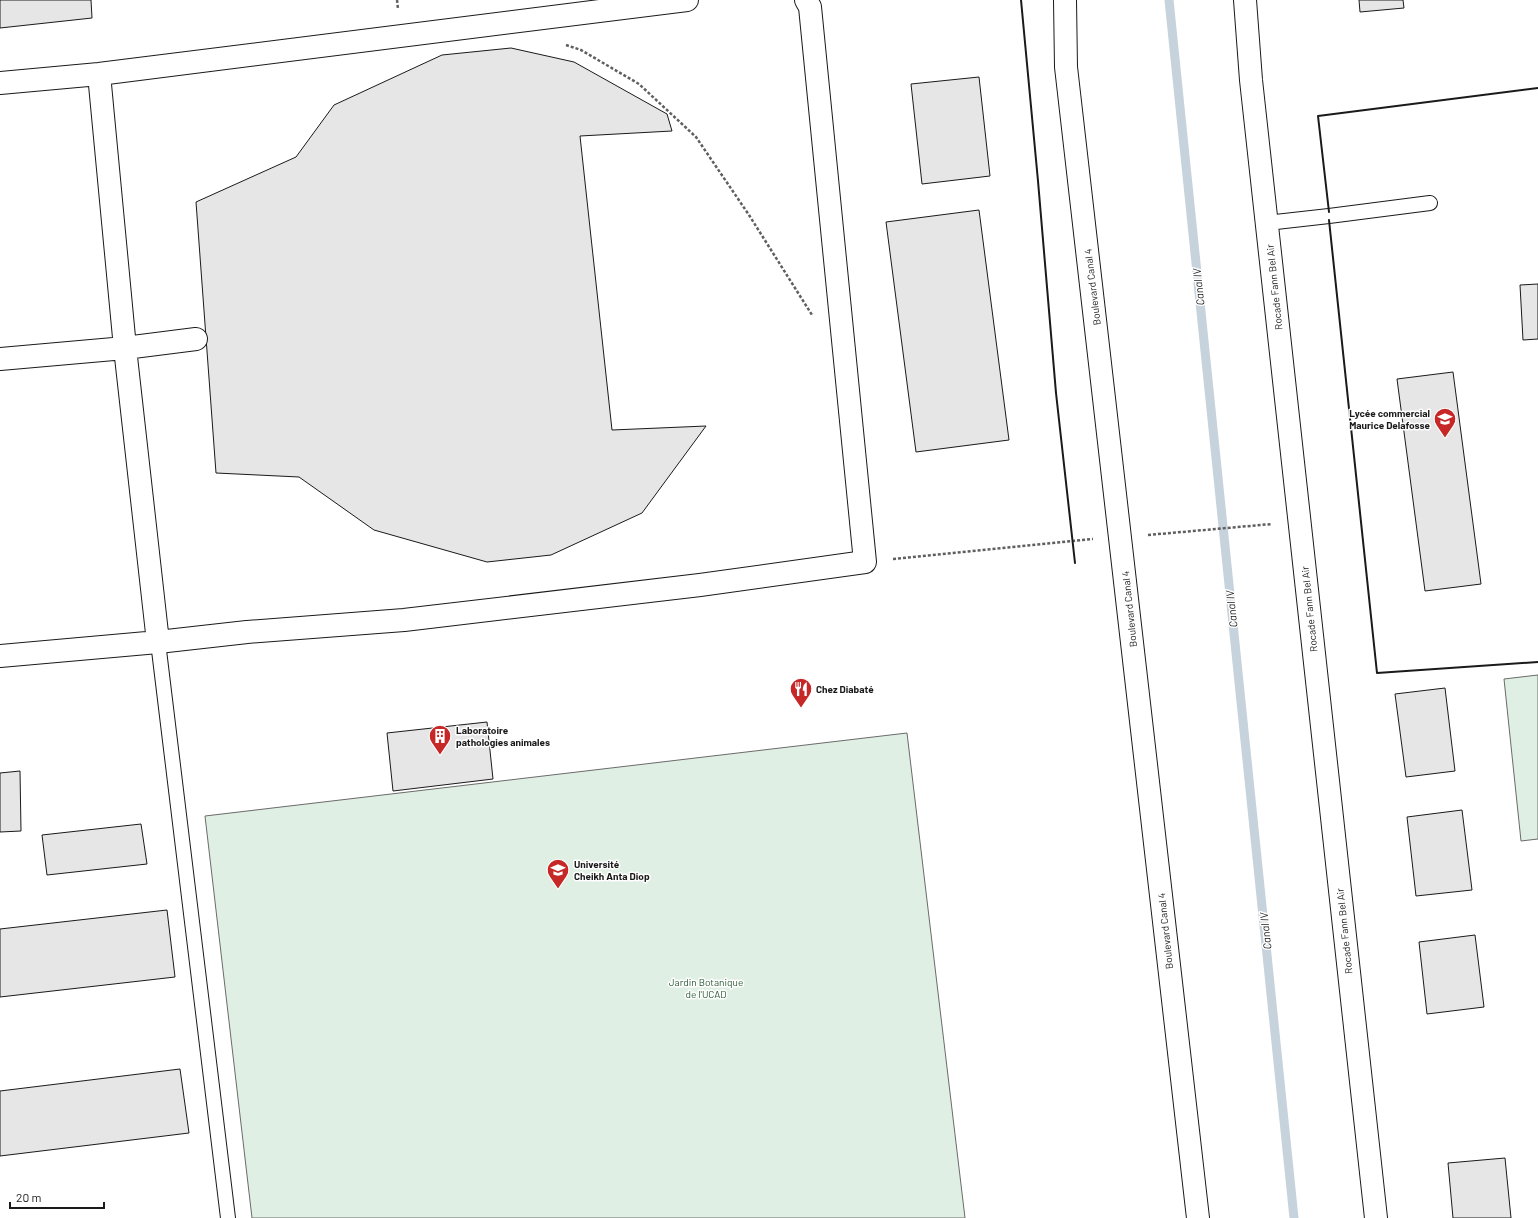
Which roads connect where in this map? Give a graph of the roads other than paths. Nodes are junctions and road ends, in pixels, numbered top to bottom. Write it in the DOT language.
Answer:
graph roads {
  1 [pos="687,0"];
  2 [pos="806,0"];
  3 [pos="1065,0"];
  4 [pos="1245,0"];
  5 [pos="99,74"];
  6 [pos="0,83"];
  7 [pos="1430,203"];
  8 [pos="1266,222"];
  9 [pos="196,339"];
  10 [pos="125,348"];
  11 [pos="0,359"];
  12 [pos="158,642"];
  13 [pos="0,656"];
  14 [pos="228,1218"];
  15 [pos="1198,1218"];
  16 [pos="1376,1218"];
  1 -- 5 [label="street"];
  2 -- 12 [label="street"];
  3 -- 15 [label="street, Boulevard Canal 4"];
  4 -- 8 [label="street, Rocade Fann Bel Air"];
  5 -- 6 [label="street"];
  5 -- 10 [label="street"];
  7 -- 8 [label="lane"];
  8 -- 16 [label="street, Rocade Fann Bel Air"];
  9 -- 10 [label="street"];
  10 -- 11 [label="street"];
  10 -- 12 [label="street"];
  12 -- 13 [label="street"];
  12 -- 14 [label="lane"];
}
